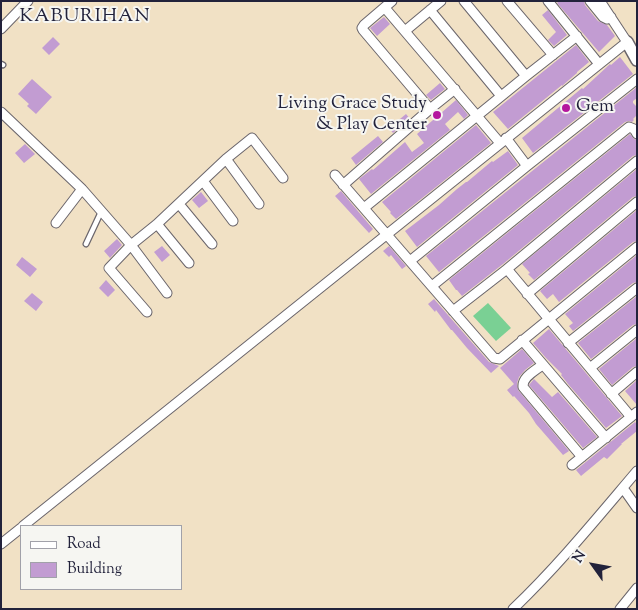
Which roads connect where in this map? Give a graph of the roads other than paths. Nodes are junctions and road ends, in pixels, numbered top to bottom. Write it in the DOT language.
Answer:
graph roads {
  1 [pos="28,1"];
  2 [pos="441,1"];
  3 [pos="464,1"];
  4 [pos="507,1"];
  5 [pos="548,1"];
  6 [pos="590,1"];
  7 [pos="600,1"];
  8 [pos="389,4"];
  9 [pos="430,10"];
  10 [pos="611,17"];
  11 [pos="1,29"];
  12 [pos="405,31"];
  13 [pos="577,36"];
  14 [pos="627,42"];
  15 [pos="553,55"];
  16 [pos="637,60"];
  17 [pos="599,64"];
  18 [pos="526,76"];
  19 [pos="637,79"];
  20 [pos="455,89"];
  21 [pos="501,96"];
  22 [pos="430,109"];
  23 [pos="1,112"];
  24 [pos="478,116"];
  25 [pos="637,134"];
  26 [pos="503,141"];
  27 [pos="226,159"];
  28 [pos="637,161"];
  29 [pos="527,166"];
  30 [pos="335,175"];
  31 [pos="282,178"];
  32 [pos="203,181"];
  33 [pos="343,185"];
  34 [pos="82,189"];
  35 [pos="637,202"];
  36 [pos="179,204"];
  37 [pos="259,204"];
  38 [pos="364,208"];
  39 [pos="101,212"];
  40 [pos="233,221"];
  41 [pos="56,223"];
  42 [pos="157,224"];
  43 [pos="387,235"];
  44 [pos="86,244"];
  45 [pos="212,244"];
  46 [pos="131,245"];
  47 [pos="637,247"];
  48 [pos="410,261"];
  49 [pos="189,263"];
  50 [pos="506,269"];
  51 [pos="432,286"];
  52 [pos="637,288"];
  53 [pos="167,293"];
  54 [pos="527,294"];
  55 [pos="454,311"];
  56 [pos="147,312"];
  57 [pos="548,318"];
  58 [pos="637,330"];
  59 [pos="522,340"];
  60 [pos="568,343"];
  61 [pos="542,365"];
  62 [pos="590,368"];
  63 [pos="637,372"];
  64 [pos="611,394"];
  65 [pos="634,414"];
  66 [pos="606,438"];
  67 [pos="582,457"];
  68 [pos="572,466"];
  69 [pos="637,471"];
  70 [pos="623,488"];
  71 [pos="637,508"];
  72 [pos="24,525"];
  73 [pos="20,529"];
  74 [pos="1,544"];
  75 [pos="637,588"];
  76 [pos="622,608"];
  77 [pos="513,609"];
  1 -- 11 [label="street"];
  2 -- 9 [label="street"];
  3 -- 18 [label="street"];
  4 -- 15 [label="street"];
  5 -- 13 [label="street"];
  6 -- 10 [label="street"];
  7 -- 10 [label="street"];
  8 -- 12 [label="street"];
  8 -- 22 [label="street"];
  9 -- 12 [label="street"];
  9 -- 21 [label="street"];
  10 -- 14 [label="street"];
  12 -- 20 [label="street"];
  13 -- 15 [label="street"];
  13 -- 17 [label="street"];
  14 -- 16 [label="street"];
  14 -- 17 [label="street"];
  15 -- 18 [label="street"];
  17 -- 26 [label="street"];
  18 -- 21 [label="street"];
  19 -- 29 [label="street"];
  20 -- 22 [label="street"];
  20 -- 24 [label="street"];
  21 -- 24 [label="street"];
  22 -- 33 [label="street"];
  23 -- 34 [label="street"];
  24 -- 26 [label="street"];
  24 -- 38 [label="street"];
  25 -- 51 [label="street"];
  26 -- 29 [label="street"];
  26 -- 43 [label="street"];
  27 -- 31 [label="street"];
  27 -- 32 [label="street"];
  27 -- 37 [label="street"];
  28 -- 50 [label="street"];
  29 -- 48 [label="street"];
  30 -- 33 [label="street"];
  32 -- 36 [label="street"];
  32 -- 40 [label="street"];
  33 -- 38 [label="street"];
  34 -- 39 [label="street"];
  34 -- 41 [label="street"];
  35 -- 54 [label="street"];
  36 -- 42 [label="street"];
  36 -- 45 [label="street"];
  38 -- 43 [label="street"];
  39 -- 44 [label="lane"];
  39 -- 46 [label="street"];
  42 -- 46 [label="street"];
  42 -- 49 [label="street"];
  43 -- 48 [label="street"];
  43 -- 72 [label="street"];
  46 -- 53 [label="street"];
  46 -- 56 [label="street"];
  47 -- 57 [label="street"];
  48 -- 51 [label="street"];
  50 -- 54 [label="street"];
  50 -- 55 [label="street"];
  51 -- 55 [label="street"];
  52 -- 60 [label="street"];
  54 -- 57 [label="street"];
  55 -- 59 [label="street"];
  57 -- 59 [label="street"];
  57 -- 60 [label="street"];
  58 -- 62 [label="street"];
  59 -- 61 [label="street"];
  60 -- 62 [label="street"];
  61 -- 66 [label="street"];
  61 -- 67 [label="street"];
  62 -- 64 [label="street"];
  63 -- 64 [label="street"];
  64 -- 65 [label="street"];
  65 -- 66 [label="street"];
  66 -- 67 [label="street"];
  67 -- 68 [label="street"];
  69 -- 70 [label="street"];
  70 -- 71 [label="street"];
  70 -- 77 [label="street"];
  73 -- 74 [label="street"];
  75 -- 76 [label="street"];
}
